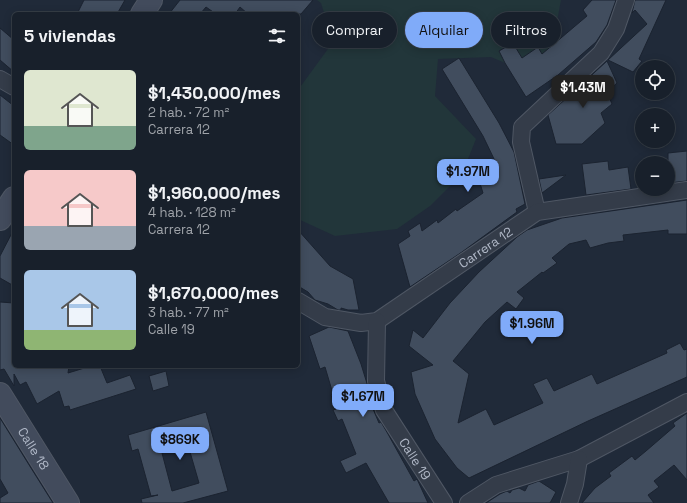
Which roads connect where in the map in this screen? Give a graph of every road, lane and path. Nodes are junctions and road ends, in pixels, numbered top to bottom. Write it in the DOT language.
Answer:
graph roads {
  1 [pos="151,0"];
  2 [pos="626,0"];
  3 [pos="143,12"];
  4 [pos="0,79"];
  5 [pos="12,86"];
  6 [pos="687,190"];
  7 [pos="12,201"];
  8 [pos="537,212"];
  9 [pos="0,219"];
  10 [pos="300,302"];
  11 [pos="377,321"];
  12 [pos="0,394"];
  13 [pos="687,402"];
  14 [pos="579,459"];
  15 [pos="68,503"];
  16 [pos="444,503"];
  17 [pos="468,503"];
  18 [pos="569,503"];
  1 -- 3 [label="main road"];
  2 -- 8 [label="street"];
  4 -- 5 [label="street"];
  6 -- 8 [label="street, Carrera 12"];
  7 -- 9 [label="main road"];
  8 -- 11 [label="street, Carrera 12"];
  10 -- 11 [label="street"];
  11 -- 16 [label="street, Calle 19"];
  12 -- 15 [label="main road, Calle 18"];
  13 -- 14 [label="street"];
  14 -- 17 [label="street"];
  14 -- 18 [label="street"];
}
